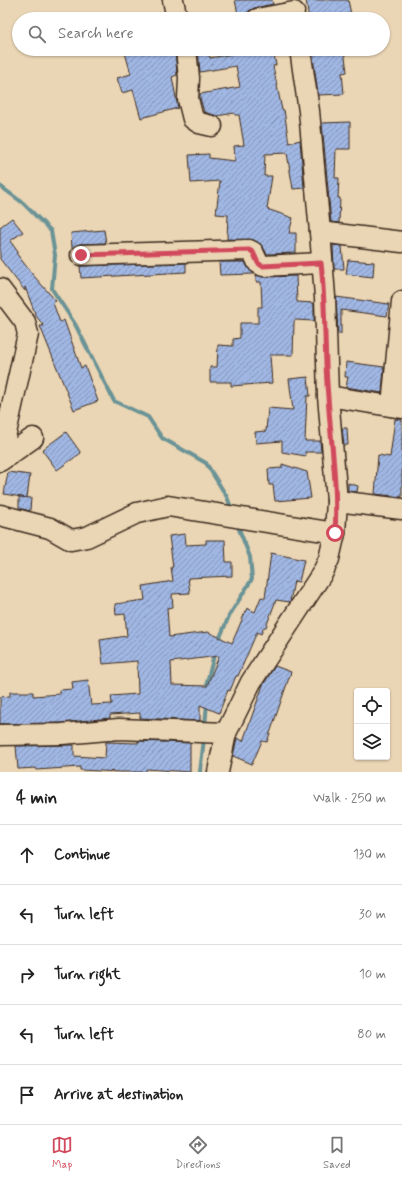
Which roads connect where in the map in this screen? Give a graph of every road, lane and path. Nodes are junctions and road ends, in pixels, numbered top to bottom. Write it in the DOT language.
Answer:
graph roads {
  1 [pos="173,0"];
  2 [pos="176,12"];
  3 [pos="187,56"];
  4 [pos="301,56"];
  5 [pos="212,126"];
  6 [pos="320,232"];
  7 [pos="402,242"];
  8 [pos="81,255"];
  9 [pos="321,263"];
  10 [pos="0,289"];
  11 [pos="402,301"];
  12 [pos="328,396"];
  13 [pos="397,407"];
  14 [pos="33,438"];
  15 [pos="0,461"];
  16 [pos="337,501"];
  17 [pos="402,509"];
  18 [pos="0,515"];
  19 [pos="335,533"];
  20 [pos="211,732"];
  21 [pos="0,735"];
  22 [pos="218,772"];
  1 -- 2 [label="street"];
  3 -- 5 [label="street"];
  4 -- 6 [label="street"];
  6 -- 7 [label="street"];
  6 -- 9 [label="street"];
  8 -- 9 [label="street"];
  9 -- 12 [label="street"];
  10 -- 15 [label="street"];
  11 -- 13 [label="street"];
  12 -- 13 [label="street"];
  12 -- 16 [label="street"];
  14 -- 15 [label="street"];
  16 -- 17 [label="street"];
  16 -- 19 [label="street"];
  18 -- 19 [label="street"];
  19 -- 20 [label="street"];
  20 -- 21 [label="street"];
  20 -- 22 [label="street"];
}
